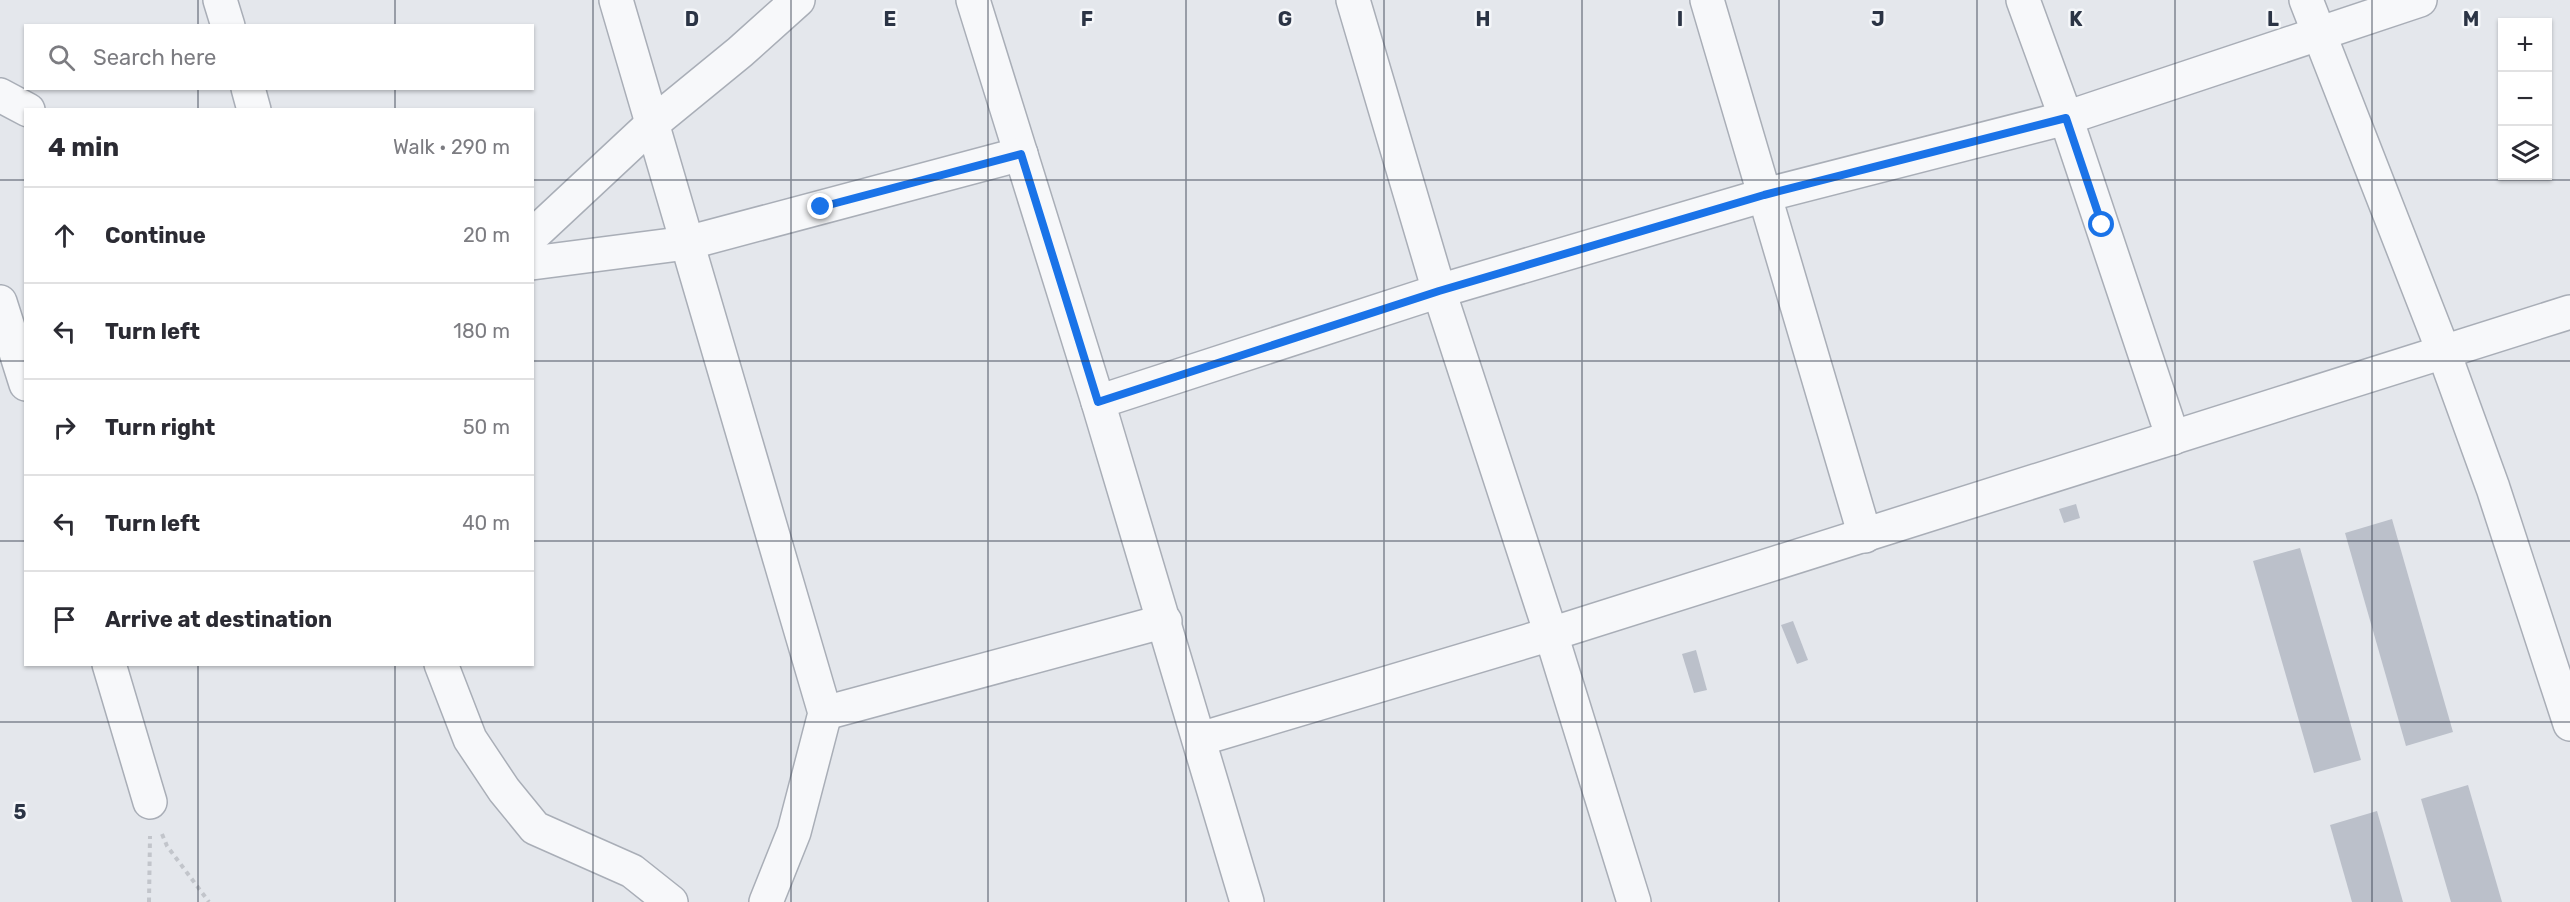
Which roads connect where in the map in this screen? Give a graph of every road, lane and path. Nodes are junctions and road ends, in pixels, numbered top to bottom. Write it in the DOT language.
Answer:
graph roads {
  1 [pos="220,0"];
  2 [pos="616,0"];
  3 [pos="798,0"];
  4 [pos="973,0"];
  5 [pos="1353,0"];
  6 [pos="1707,0"];
  7 [pos="2023,0"];
  8 [pos="2307,0"];
  9 [pos="2420,0"];
  10 [pos="227,24"];
  11 [pos="2319,35"];
  12 [pos="249,90"];
  13 [pos="0,95"];
  14 [pos="24,108"];
  15 [pos="253,108"];
  16 [pos="2066,118"];
  17 [pos="652,124"];
  18 [pos="1021,154"];
  19 [pos="1764,195"];
  20 [pos="534,234"];
  21 [pos="687,243"];
  22 [pos="534,263"];
  23 [pos="1439,291"];
  24 [pos="0,302"];
  25 [pos="2570,312"];
  26 [pos="6,339"];
  27 [pos="2444,352"];
  28 [pos="24,380"];
  29 [pos="1098,402"];
  30 [pos="2173,438"];
  31 [pos="1865,536"];
  32 [pos="1165,621"];
  33 [pos="1551,634"];
  34 [pos="110,666"];
  35 [pos="442,666"];
  36 [pos="825,713"];
  37 [pos="2570,724"];
  38 [pos="1200,738"];
  39 [pos="150,802"];
  40 [pos="149,902"];
  41 [pos="209,902"];
  42 [pos="671,902"];
  43 [pos="766,902"];
  44 [pos="1247,902"];
  45 [pos="1635,902"];
  1 -- 10 [label="street"];
  2 -- 17 [label="street"];
  3 -- 17 [label="street"];
  4 -- 18 [label="street"];
  5 -- 23 [label="street"];
  6 -- 19 [label="street"];
  7 -- 16 [label="street"];
  8 -- 11 [label="street"];
  9 -- 11 [label="street"];
  11 -- 16 [label="street"];
  11 -- 27 [label="street"];
  12 -- 15 [label="street"];
  13 -- 14 [label="street"];
  16 -- 19 [label="street"];
  16 -- 30 [label="street"];
  17 -- 20 [label="street"];
  17 -- 21 [label="street"];
  18 -- 21 [label="street"];
  18 -- 29 [label="street"];
  19 -- 23 [label="street"];
  19 -- 31 [label="street"];
  21 -- 22 [label="street"];
  21 -- 36 [label="street"];
  23 -- 29 [label="street"];
  23 -- 33 [label="street"];
  24 -- 26 [label="street"];
  25 -- 27 [label="street"];
  26 -- 28 [label="street"];
  27 -- 30 [label="street"];
  27 -- 37 [label="street"];
  29 -- 32 [label="street"];
  30 -- 31 [label="street"];
  31 -- 33 [label="street"];
  32 -- 36 [label="street"];
  32 -- 38 [label="street"];
  33 -- 38 [label="street"];
  33 -- 45 [label="street"];
  34 -- 39 [label="street"];
  35 -- 42 [label="street"];
  36 -- 43 [label="street"];
  38 -- 44 [label="street"];
  39 -- 40 [label="path"];
  39 -- 41 [label="path"];
}
